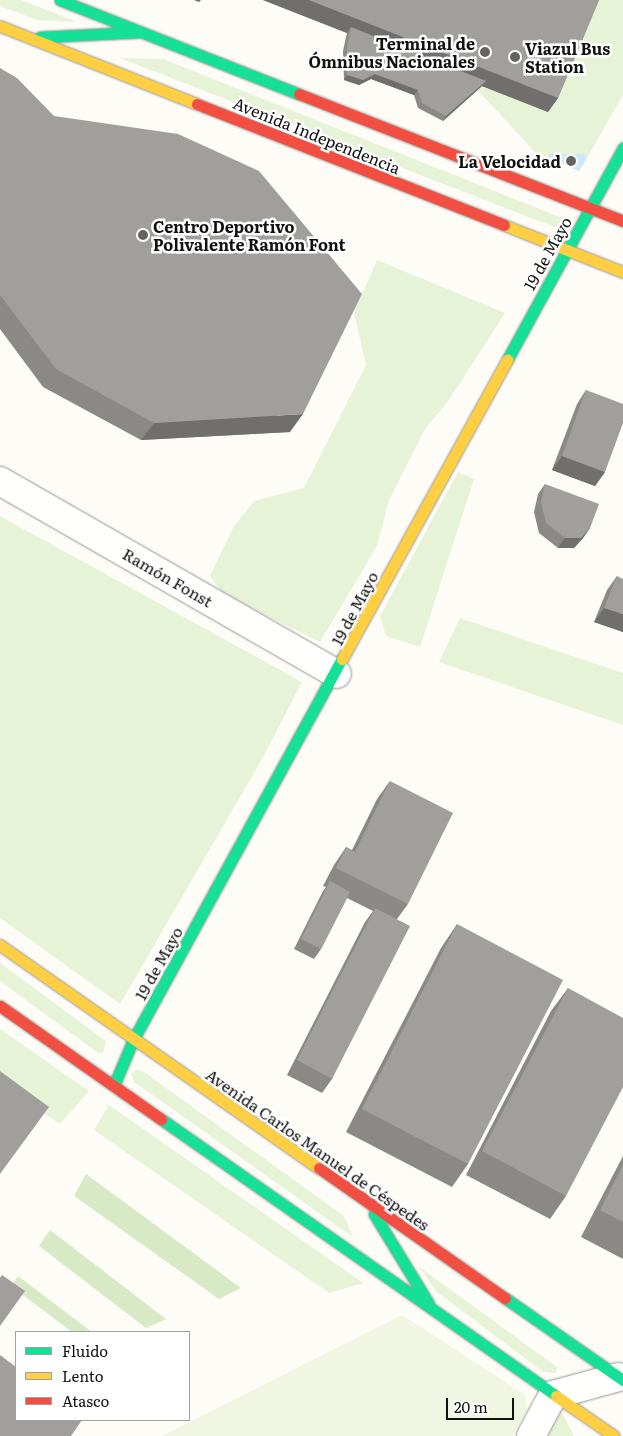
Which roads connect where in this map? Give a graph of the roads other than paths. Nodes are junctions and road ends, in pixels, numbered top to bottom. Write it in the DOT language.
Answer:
graph roads {
  1 [pos="60,0"];
  2 [pos="0,26"];
  3 [pos="140,32"];
  4 [pos="30,38"];
  5 [pos="623,148"];
  6 [pos="590,208"];
  7 [pos="623,221"];
  8 [pos="567,249"];
  9 [pos="623,272"];
  10 [pos="0,480"];
  11 [pos="337,674"];
  12 [pos="0,945"];
  13 [pos="0,1006"];
  14 [pos="133,1040"];
  15 [pos="114,1085"];
  16 [pos="368,1204"];
  17 [pos="429,1304"];
  18 [pos="622,1378"];
  19 [pos="553,1396"];
  20 [pos="597,1426"];
  21 [pos="531,1436"];
  22 [pos="607,1436"];
  23 [pos="614,1436"];
  1 -- 3 [label="main road, Avenida Independencia"];
  2 -- 4 [label="main road, Avenida Independencia"];
  3 -- 4 [label="main road"];
  3 -- 6 [label="main road, Avenida Independencia"];
  4 -- 8 [label="main road, Avenida Independencia"];
  5 -- 6 [label="main road, 19 de Mayo"];
  6 -- 7 [label="main road, Avenida Independencia"];
  6 -- 8 [label="main road, 19 de Mayo"];
  8 -- 9 [label="main road, Avenida Independencia"];
  8 -- 11 [label="main road, 19 de Mayo"];
  10 -- 11 [label="street, Ramón Fonst"];
  11 -- 14 [label="main road, 19 de Mayo"];
  12 -- 14 [label="main road, Avenida Carlos Manuel de Céspedes"];
  13 -- 15 [label="main road"];
  14 -- 15 [label="main road, 19 de Mayo"];
  14 -- 16 [label="main road, Avenida Carlos Manuel de Céspedes"];
  15 -- 17 [label="main road"];
  16 -- 17 [label="main road"];
  16 -- 18 [label="main road, Avenida Carlos Manuel de Céspedes"];
  17 -- 19 [label="main road"];
  18 -- 19 [label="street"];
  19 -- 20 [label="main road"];
  19 -- 21 [label="street"];
  20 -- 22 [label="main road"];
  20 -- 23 [label="main road"];
}
